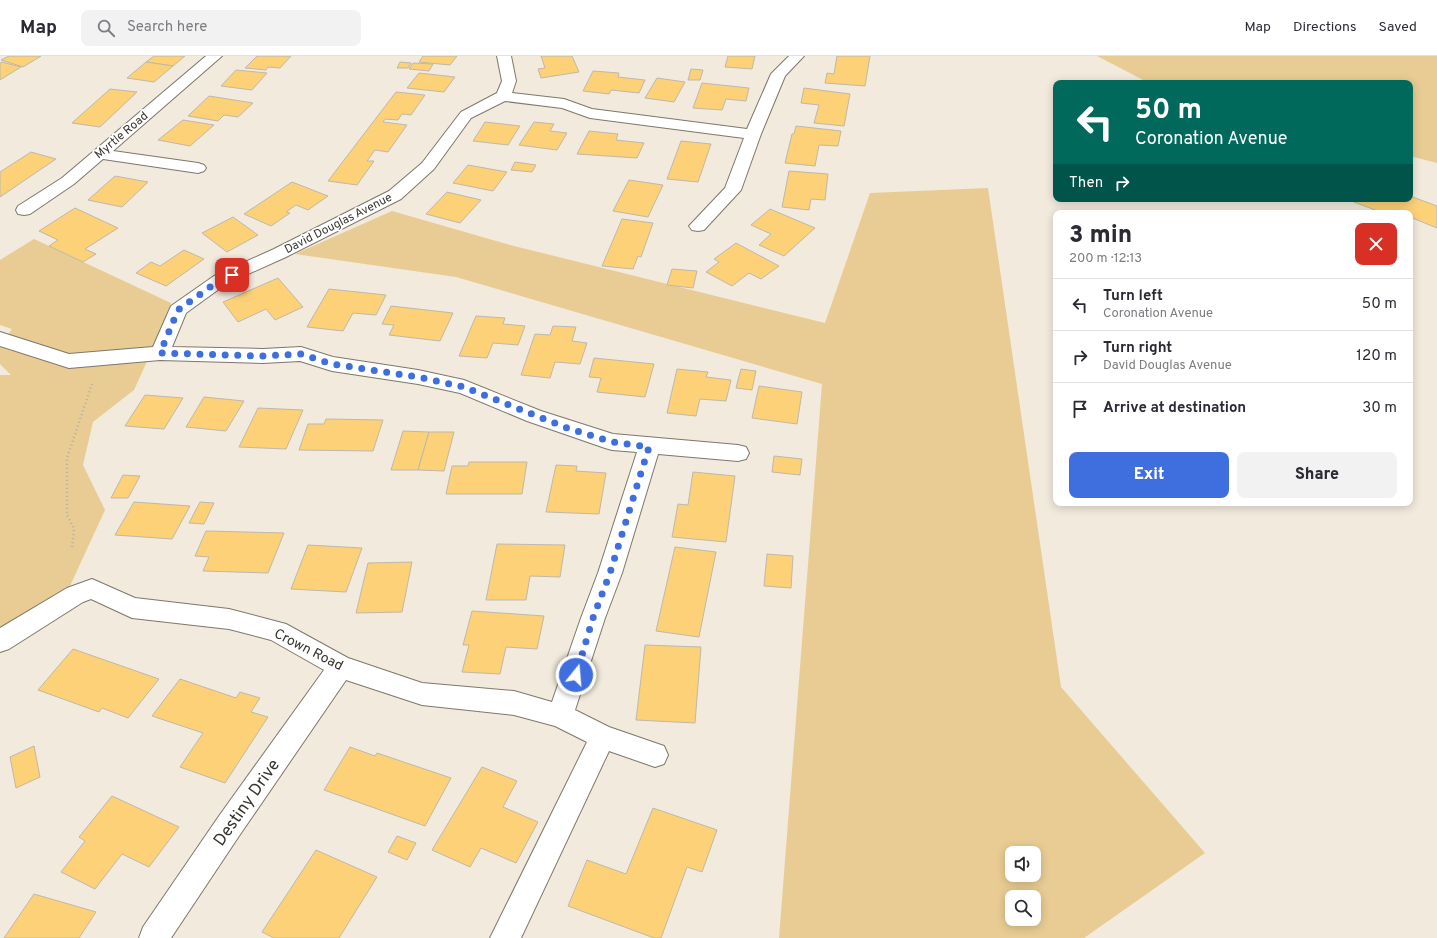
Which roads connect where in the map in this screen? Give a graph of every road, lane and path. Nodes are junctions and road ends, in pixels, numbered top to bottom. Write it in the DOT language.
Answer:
graph roads {
  1 [pos="215,56"];
  2 [pos="504,56"];
  3 [pos="797,56"];
  4 [pos="503,96"];
  5 [pos="753,134"];
  6 [pos="98,154"];
  7 [pos="198,168"];
  8 [pos="24,210"];
  9 [pos="698,226"];
  10 [pos="0,339"];
  11 [pos="160,353"];
  12 [pos="103,358"];
  13 [pos="649,447"];
  14 [pos="738,453"];
  15 [pos="72,546"];
  16 [pos="0,642"];
  17 [pos="341,667"];
  18 [pos="560,716"];
  19 [pos="603,737"];
  20 [pos="655,755"];
  21 [pos="154,938"];
  22 [pos="505,938"];
  1 -- 6 [label="street, Myrtle Road"];
  2 -- 4 [label="street"];
  3 -- 5 [label="street"];
  4 -- 5 [label="street"];
  4 -- 11 [label="street, David Douglas Avenue"];
  5 -- 9 [label="street"];
  6 -- 7 [label="street"];
  6 -- 8 [label="street, Myrtle Road"];
  10 -- 12 [label="street"];
  11 -- 12 [label="street"];
  11 -- 13 [label="street"];
  12 -- 15 [label="path"];
  13 -- 14 [label="street"];
  13 -- 18 [label="street"];
  16 -- 17 [label="street, Crown Road"];
  17 -- 18 [label="street, Crown Road"];
  17 -- 21 [label="street, Destiny Drive"];
  18 -- 19 [label="street, Crown Road"];
  19 -- 20 [label="street, Crown Road"];
  19 -- 22 [label="street"];
}
